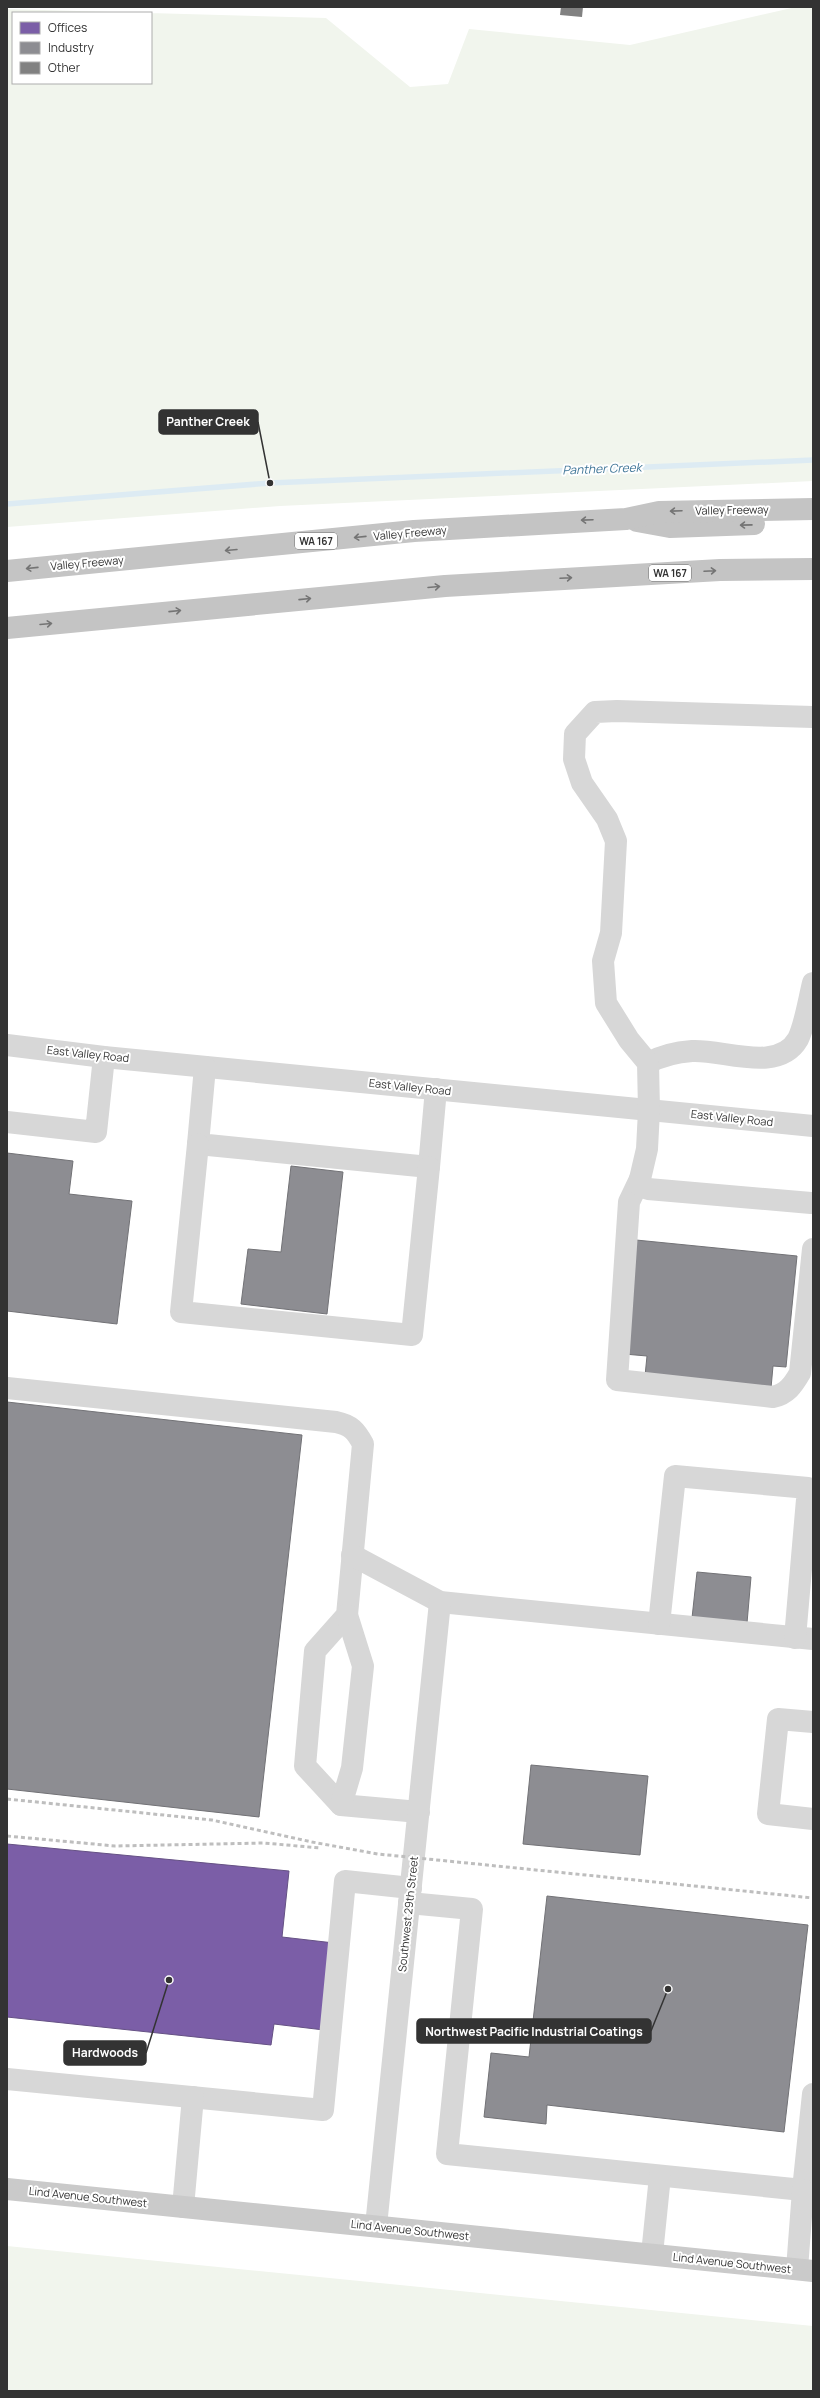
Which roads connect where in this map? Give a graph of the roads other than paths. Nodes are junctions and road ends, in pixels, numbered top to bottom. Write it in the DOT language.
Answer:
graph roads {
  1 [pos="813,509"];
  2 [pos="626,519"];
  3 [pos="813,524"];
  4 [pos="813,569"];
  5 [pos="7,571"];
  6 [pos="7,628"];
  7 [pos="813,717"];
  8 [pos="813,982"];
  9 [pos="7,1045"];
  10 [pos="104,1057"];
  11 [pos="648,1063"];
  12 [pos="205,1067"];
  13 [pos="436,1089"];
  14 [pos="649,1110"];
  15 [pos="7,1122"];
  16 [pos="813,1126"];
  17 [pos="198,1144"];
  18 [pos="429,1167"];
  19 [pos="640,1179"];
  20 [pos="812,1201"];
  21 [pos="813,1249"];
  22 [pos="7,1388"];
  23 [pos="352,1555"];
  24 [pos="440,1602"];
  25 [pos="347,1615"];
  26 [pos="659,1624"];
  27 [pos="804,1638"];
  28 [pos="813,1722"];
  29 [pos="341,1805"];
  30 [pos="419,1812"];
  31 [pos="813,1819"];
  32 [pos="410,1896"];
  33 [pos="7,2079"];
  34 [pos="813,2094"];
  35 [pos="193,2097"];
  36 [pos="660,2176"];
  37 [pos="7,2189"];
  38 [pos="803,2190"];
  39 [pos="183,2206"];
  40 [pos="376,2226"];
  41 [pos="652,2254"];
  42 [pos="805,2270"];
  1 -- 2 [label="highway, Valley Freeway / WA 167, one-way"];
  3 -- 2 [label="highway, one-way"];
  2 -- 5 [label="highway, Valley Freeway / WA 167, one-way"];
  6 -- 4 [label="highway, WA 167, one-way"];
  7 -- 11 [label="street"];
  8 -- 11 [label="street"];
  9 -- 10 [label="street, East Valley Road"];
  10 -- 12 [label="street, East Valley Road"];
  10 -- 15 [label="street"];
  11 -- 14 [label="street"];
  12 -- 13 [label="street, East Valley Road"];
  12 -- 17 [label="street"];
  13 -- 14 [label="street, East Valley Road"];
  13 -- 18 [label="street"];
  14 -- 16 [label="street, East Valley Road"];
  14 -- 19 [label="street"];
  17 -- 18 [label="street"];
  17 -- 18 [label="street"];
  19 -- 20 [label="street"];
  19 -- 21 [label="street"];
  22 -- 23 [label="street"];
  23 -- 24 [label="street"];
  23 -- 25 [label="street"];
  24 -- 26 [label="street"];
  24 -- 30 [label="street, Southwest 29th Street"];
  25 -- 29 [label="street"];
  25 -- 29 [label="street"];
  26 -- 27 [label="street"];
  26 -- 27 [label="street"];
  28 -- 31 [label="street"];
  29 -- 30 [label="street"];
  30 -- 32 [label="street, Southwest 29th Street"];
  32 -- 35 [label="street"];
  32 -- 36 [label="street"];
  32 -- 40 [label="street, Southwest 29th Street"];
  33 -- 35 [label="street"];
  34 -- 38 [label="street"];
  35 -- 39 [label="street"];
  36 -- 38 [label="street"];
  36 -- 41 [label="street"];
  37 -- 39 [label="main road, Lind Avenue Southwest"];
  38 -- 42 [label="street"];
  39 -- 40 [label="main road, Lind Avenue Southwest"];
  40 -- 41 [label="main road, Lind Avenue Southwest"];
  41 -- 42 [label="main road, Lind Avenue Southwest"];
}
